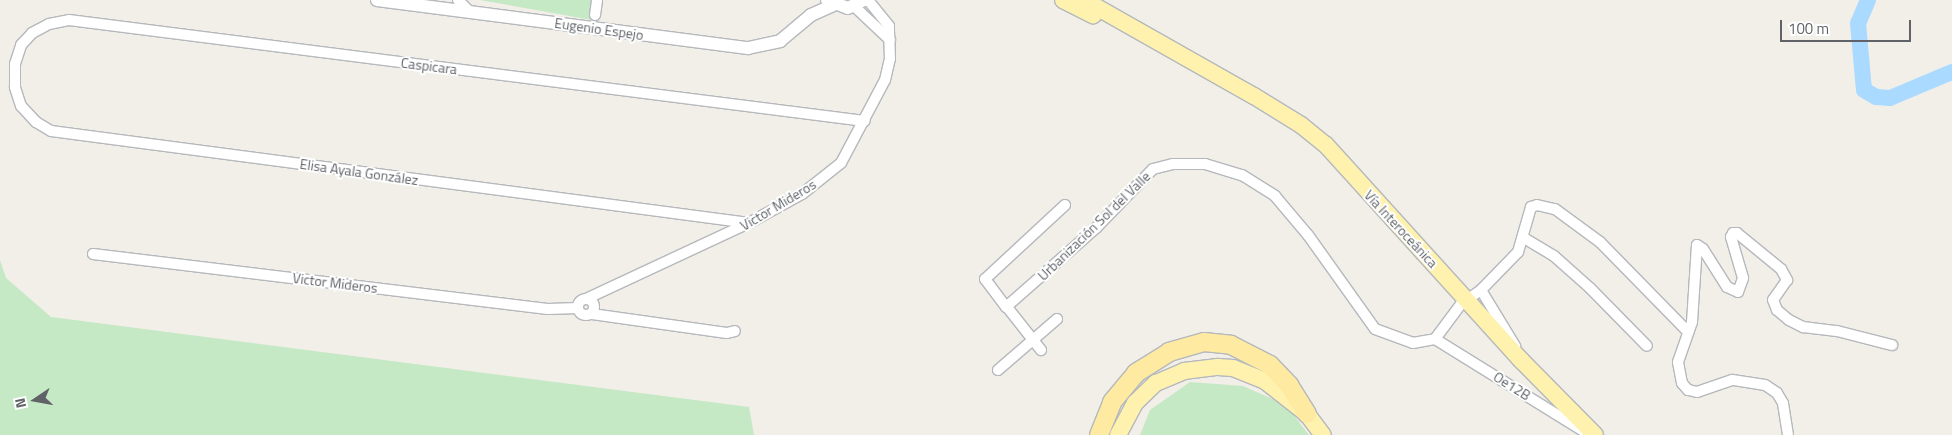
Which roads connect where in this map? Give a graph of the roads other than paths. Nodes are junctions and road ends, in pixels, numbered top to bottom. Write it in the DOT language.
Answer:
graph roads {
  1 [pos="377,0"];
  2 [pos="458,0"];
  3 [pos="596,0"];
  4 [pos="818,0"];
  5 [pos="868,0"];
  6 [pos="1063,0"];
  7 [pos="1084,0"];
  8 [pos="830,3"];
  9 [pos="860,3"];
  10 [pos="470,12"];
  11 [pos="596,15"];
  12 [pos="811,15"];
  13 [pos="890,40"];
  14 [pos="1180,56"];
  15 [pos="15,64"];
  16 [pos="865,122"];
  17 [pos="1065,205"];
  18 [pos="711,220"];
  19 [pos="750,223"];
  20 [pos="1524,238"];
  21 [pos="717,240"];
  22 [pos="93,254"];
  23 [pos="1481,290"];
  24 [pos="588,298"];
  25 [pos="1466,298"];
  26 [pos="1007,307"];
  27 [pos="578,308"];
  28 [pos="592,314"];
  29 [pos="1057,319"];
  30 [pos="735,331"];
  31 [pos="1688,332"];
  32 [pos="1435,339"];
  33 [pos="1033,340"];
  34 [pos="1892,345"];
  35 [pos="1647,346"];
  36 [pos="1041,350"];
  37 [pos="1522,360"];
  38 [pos="998,370"];
  39 [pos="1307,414"];
  40 [pos="1099,435"];
  41 [pos="1118,435"];
  42 [pos="1323,435"];
  43 [pos="1589,435"];
  44 [pos="1595,435"];
  45 [pos="1788,435"];
  1 -- 10 [label="street, Eugenio Espejo"];
  2 -- 10 [label="street"];
  3 -- 11 [label="street"];
  4 -- 12 [label="street, Eugenio Espejo"];
  5 -- 13 [label="street, Victor Mideros"];
  6 -- 14 [label="main road, Vía Interoceánica"];
  7 -- 14 [label="main road, Vía Interoceánica"];
  8 -- 9 [label="street"];
  8 -- 12 [label="street, Eugenio Espejo"];
  9 -- 13 [label="street"];
  10 -- 12 [label="street, Eugenio Espejo"];
  13 -- 16 [label="street, Victor Mideros"];
  14 -- 25 [label="main road, Vía Interoceánica"];
  15 -- 16 [label="street, Caspicara"];
  15 -- 18 [label="street, Elisa Ayala González"];
  16 -- 19 [label="street, Victor Mideros"];
  17 -- 26 [label="street"];
  18 -- 19 [label="street, Elisa Ayala González"];
  18 -- 21 [label="street"];
  19 -- 21 [label="street, Victor Mideros"];
  20 -- 23 [label="street"];
  20 -- 31 [label="street"];
  20 -- 35 [label="street"];
  21 -- 24 [label="street, Victor Mideros"];
  22 -- 27 [label="street, Victor Mideros"];
  23 -- 25 [label="street"];
  23 -- 37 [label="street"];
  24 -- 27 [label="street, Victor Mideros"];
  24 -- 28 [label="street"];
  25 -- 32 [label="street"];
  25 -- 37 [label="main road, Vía Interoceánica"];
  26 -- 32 [label="street, Urbanización Sol del Valle"];
  26 -- 33 [label="street"];
  27 -- 28 [label="street, Victor Mideros"];
  28 -- 30 [label="street"];
  29 -- 33 [label="street"];
  31 -- 34 [label="street"];
  31 -- 45 [label="street"];
  32 -- 43 [label="street, Oe12B"];
  33 -- 36 [label="street"];
  33 -- 38 [label="street"];
  37 -- 44 [label="main road, Vía Interoceánica"];
  39 -- 40 [label="highway"];
  39 -- 41 [label="main road"];
  39 -- 42 [label="main road"];
}
